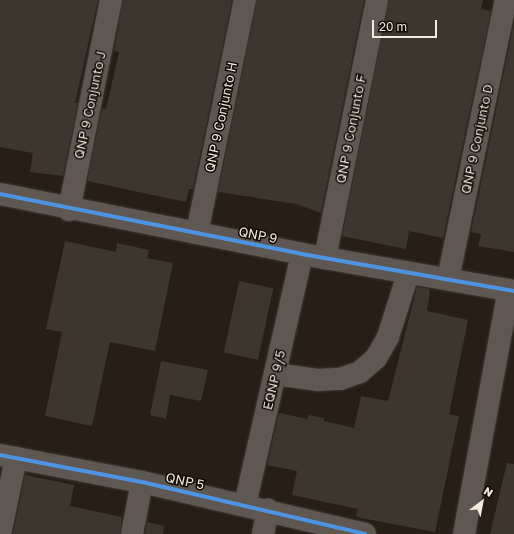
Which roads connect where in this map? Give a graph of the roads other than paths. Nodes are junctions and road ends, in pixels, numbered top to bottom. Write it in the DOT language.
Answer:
graph roads {
  1 [pos="111,0"];
  2 [pos="245,0"];
  3 [pos="377,0"];
  4 [pos="506,0"];
  5 [pos="0,194"];
  6 [pos="69,210"];
  7 [pos="197,233"];
  8 [pos="302,254"];
  9 [pos="325,258"];
  10 [pos="408,274"];
  11 [pos="448,279"];
  12 [pos="512,290"];
  13 [pos="275,374"];
  14 [pos="8,457"];
  15 [pos="142,482"];
  16 [pos="246,505"];
  17 [pos="268,510"];
  18 [pos="0,534"];
  19 [pos="132,534"];
  20 [pos="263,534"];
  21 [pos="365,534"];
  22 [pos="464,534"];
  1 -- 6 [label="street, QNP 9 Conjunto J"];
  2 -- 7 [label="street, QNP 9 Conjunto H"];
  3 -- 9 [label="street, QNP 9 Conjunto F"];
  4 -- 11 [label="street, QNP 9 Conjunto D"];
  5 -- 6 [label="street, QNP 9"];
  6 -- 7 [label="street, QNP 9"];
  7 -- 8 [label="street, QNP 9"];
  8 -- 9 [label="street, QNP 9"];
  8 -- 13 [label="street, EQNP 9/5"];
  9 -- 10 [label="street, QNP 9"];
  10 -- 11 [label="street, QNP 9"];
  10 -- 13 [label="street"];
  11 -- 12 [label="street, QNP 9"];
  12 -- 22 [label="street"];
  13 -- 16 [label="street, EQNP 9/5"];
  14 -- 15 [label="street, QNP 5"];
  14 -- 18 [label="street"];
  15 -- 16 [label="street, QNP 5"];
  15 -- 19 [label="street"];
  16 -- 17 [label="street, QNP 5"];
  17 -- 20 [label="street"];
  17 -- 21 [label="street, QNP 5"];
}
